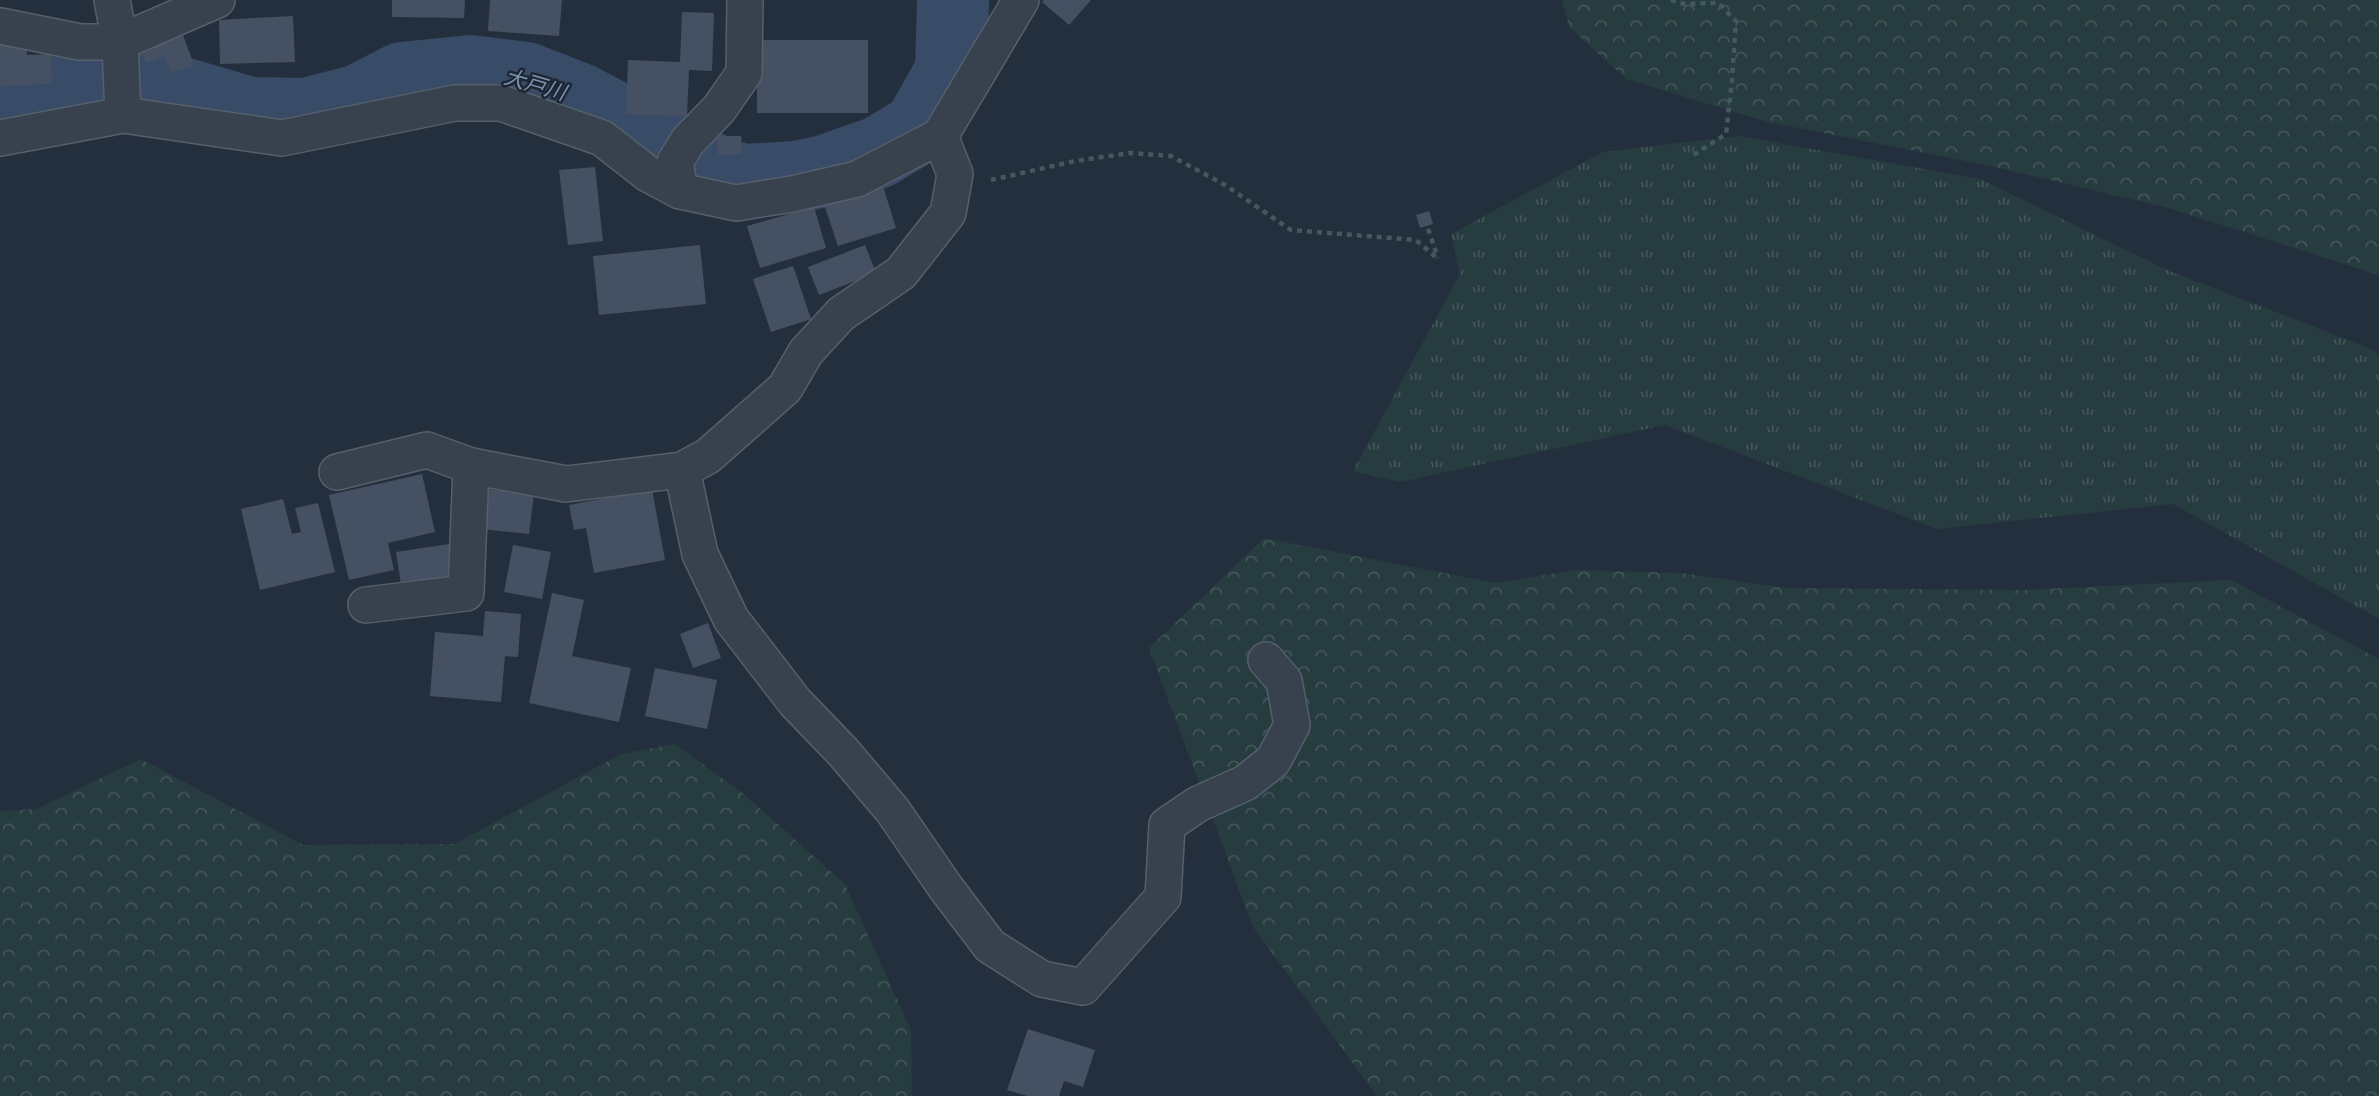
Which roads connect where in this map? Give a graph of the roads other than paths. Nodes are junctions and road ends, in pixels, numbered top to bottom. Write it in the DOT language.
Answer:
graph roads {
  1 [pos="112,0"];
  2 [pos="217,0"];
  3 [pos="745,0"];
  4 [pos="1021,0"];
  5 [pos="0,26"];
  6 [pos="121,77"];
  7 [pos="940,136"];
  8 [pos="0,138"];
  9 [pos="681,165"];
  10 [pos="471,466"];
  11 [pos="682,470"];
  12 [pos="337,471"];
  13 [pos="366,605"];
  14 [pos="1266,660"];
  1 -- 6 [label="street"];
  2 -- 6 [label="street"];
  3 -- 9 [label="street"];
  4 -- 7 [label="street"];
  5 -- 6 [label="street"];
  6 -- 8 [label="street"];
  6 -- 9 [label="street"];
  7 -- 9 [label="street"];
  7 -- 11 [label="street"];
  10 -- 11 [label="street"];
  10 -- 12 [label="street"];
  10 -- 13 [label="street"];
  11 -- 14 [label="street"];
}
